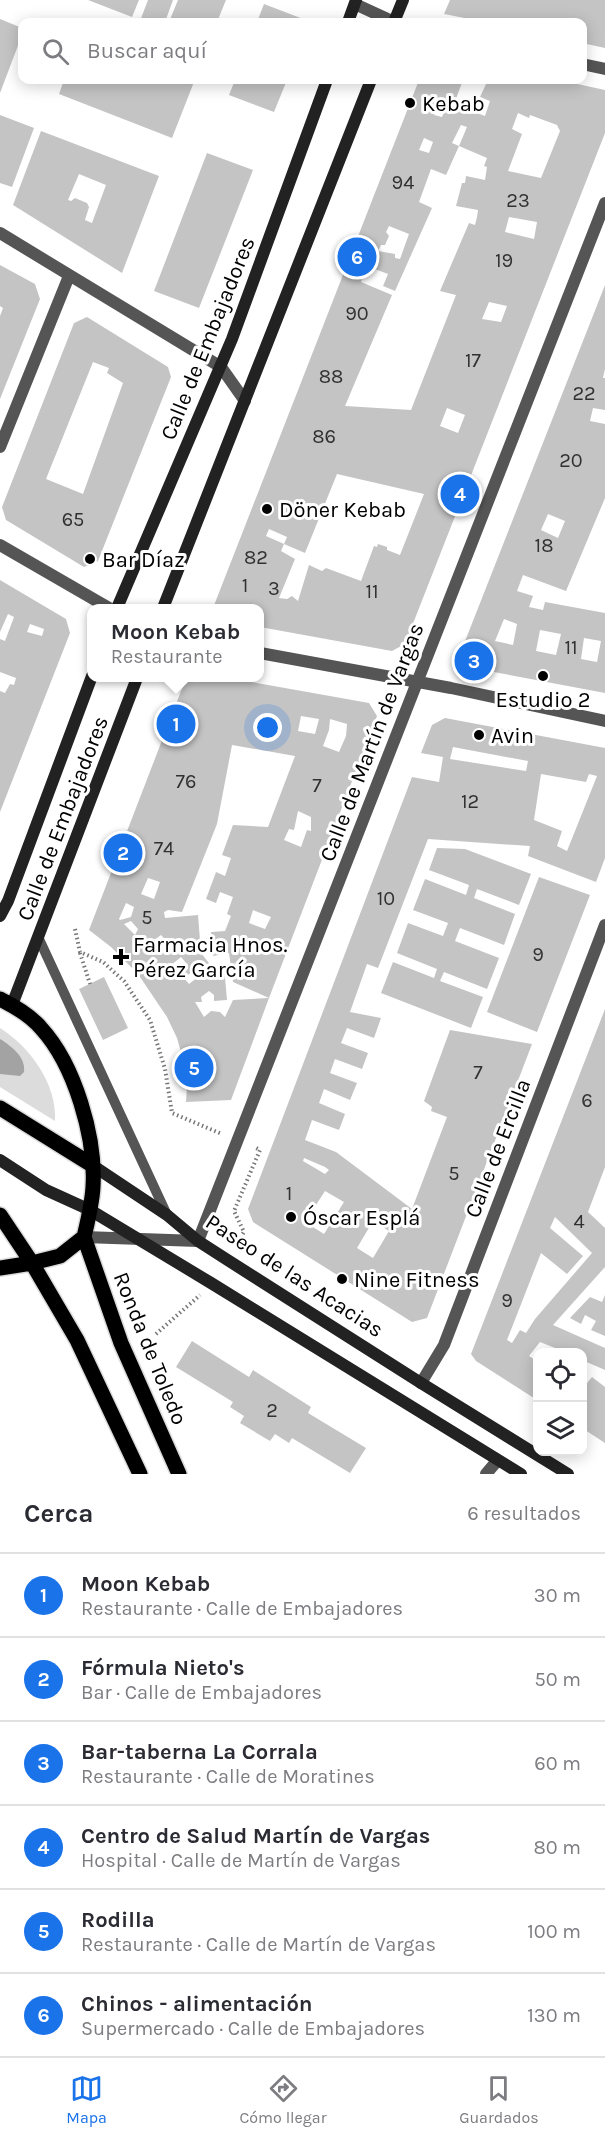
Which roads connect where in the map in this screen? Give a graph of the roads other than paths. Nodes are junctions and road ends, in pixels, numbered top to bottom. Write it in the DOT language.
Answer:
graph roads {
  1 [pos="403,0"];
  2 [pos="353,1"];
  3 [pos="349,18"];
  4 [pos="386,18"];
  5 [pos="396,18"];
  6 [pos="587,65"];
  7 [pos="605,69"];
  8 [pos="326,84"];
  9 [pos="369,84"];
  10 [pos="605,203"];
  11 [pos="0,233"];
  12 [pos="69,276"];
  13 [pos="221,367"];
  14 [pos="245,402"];
  15 [pos="0,447"];
  16 [pos="0,545"];
  17 [pos="100,604"];
  18 [pos="119,604"];
  19 [pos="165,604"];
  20 [pos="264,654"];
  21 [pos="90,682"];
  22 [pos="135,682"];
  23 [pos="417,682"];
  24 [pos="605,721"];
  25 [pos="0,916"];
  26 [pos="605,925"];
  27 [pos="39,939"];
  28 [pos="6,1002"];
  29 [pos="0,1108"];
  30 [pos="0,1160"];
  31 [pos="92,1165"];
  32 [pos="90,1210"];
  33 [pos="0,1215"];
  34 [pos="167,1215"];
  35 [pos="84,1237"];
  36 [pos="139,1240"];
  37 [pos="198,1241"];
  38 [pos="32,1263"];
  39 [pos="0,1268"];
  40 [pos="421,1383"];
  41 [pos="497,1461"];
  42 [pos="140,1474"];
  43 [pos="179,1474"];
  44 [pos="486,1474"];
  45 [pos="520,1474"];
  46 [pos="568,1474"];
  1 -- 5 [label="main road"];
  2 -- 3 [label="main road"];
  2 -- 4 [label="street"];
  6 -- 7 [label="street"];
  8 -- 13 [label="main road, Calle de Embajadores"];
  9 -- 14 [label="main road"];
  10 -- 23 [label="street, Calle de Martín de Vargas"];
  11 -- 12 [label="street"];
  12 -- 13 [label="street"];
  12 -- 15 [label="street"];
  13 -- 14 [label="street"];
  13 -- 18 [label="main road, Calle de Embajadores"];
  14 -- 19 [label="main road"];
  16 -- 17 [label="street"];
  20 -- 23 [label="street"];
  21 -- 25 [label="main road, Calle de Embajadores"];
  22 -- 27 [label="main road, Calle de Embajadores"];
  23 -- 24 [label="street"];
  23 -- 37 [label="street, Calle de Martín de Vargas"];
  26 -- 40 [label="street, Calle de Ercilla"];
  27 -- 28 [label="main road, Calle de Embajadores"];
  27 -- 34 [label="lane"];
  28 -- 31 [label="main road"];
  29 -- 31 [label="main road, Paseo de las Acacias"];
  30 -- 32 [label="main road"];
  31 -- 32 [label="main road"];
  31 -- 34 [label="main road, Paseo de las Acacias"];
  32 -- 35 [label="main road"];
  32 -- 36 [label="main road"];
  33 -- 38 [label="main road"];
  34 -- 37 [label="main road, Paseo de las Acacias"];
  35 -- 36 [label="street"];
  35 -- 38 [label="main road"];
  35 -- 43 [label="main road, Ronda de Toledo"];
  36 -- 37 [label="street"];
  36 -- 41 [label="main road"];
  37 -- 40 [label="main road, Paseo de las Acacias"];
  38 -- 39 [label="main road"];
  38 -- 42 [label="main road"];
  40 -- 46 [label="main road, Paseo de las Acacias"];
  41 -- 44 [label="street"];
  41 -- 45 [label="main road"];
}
